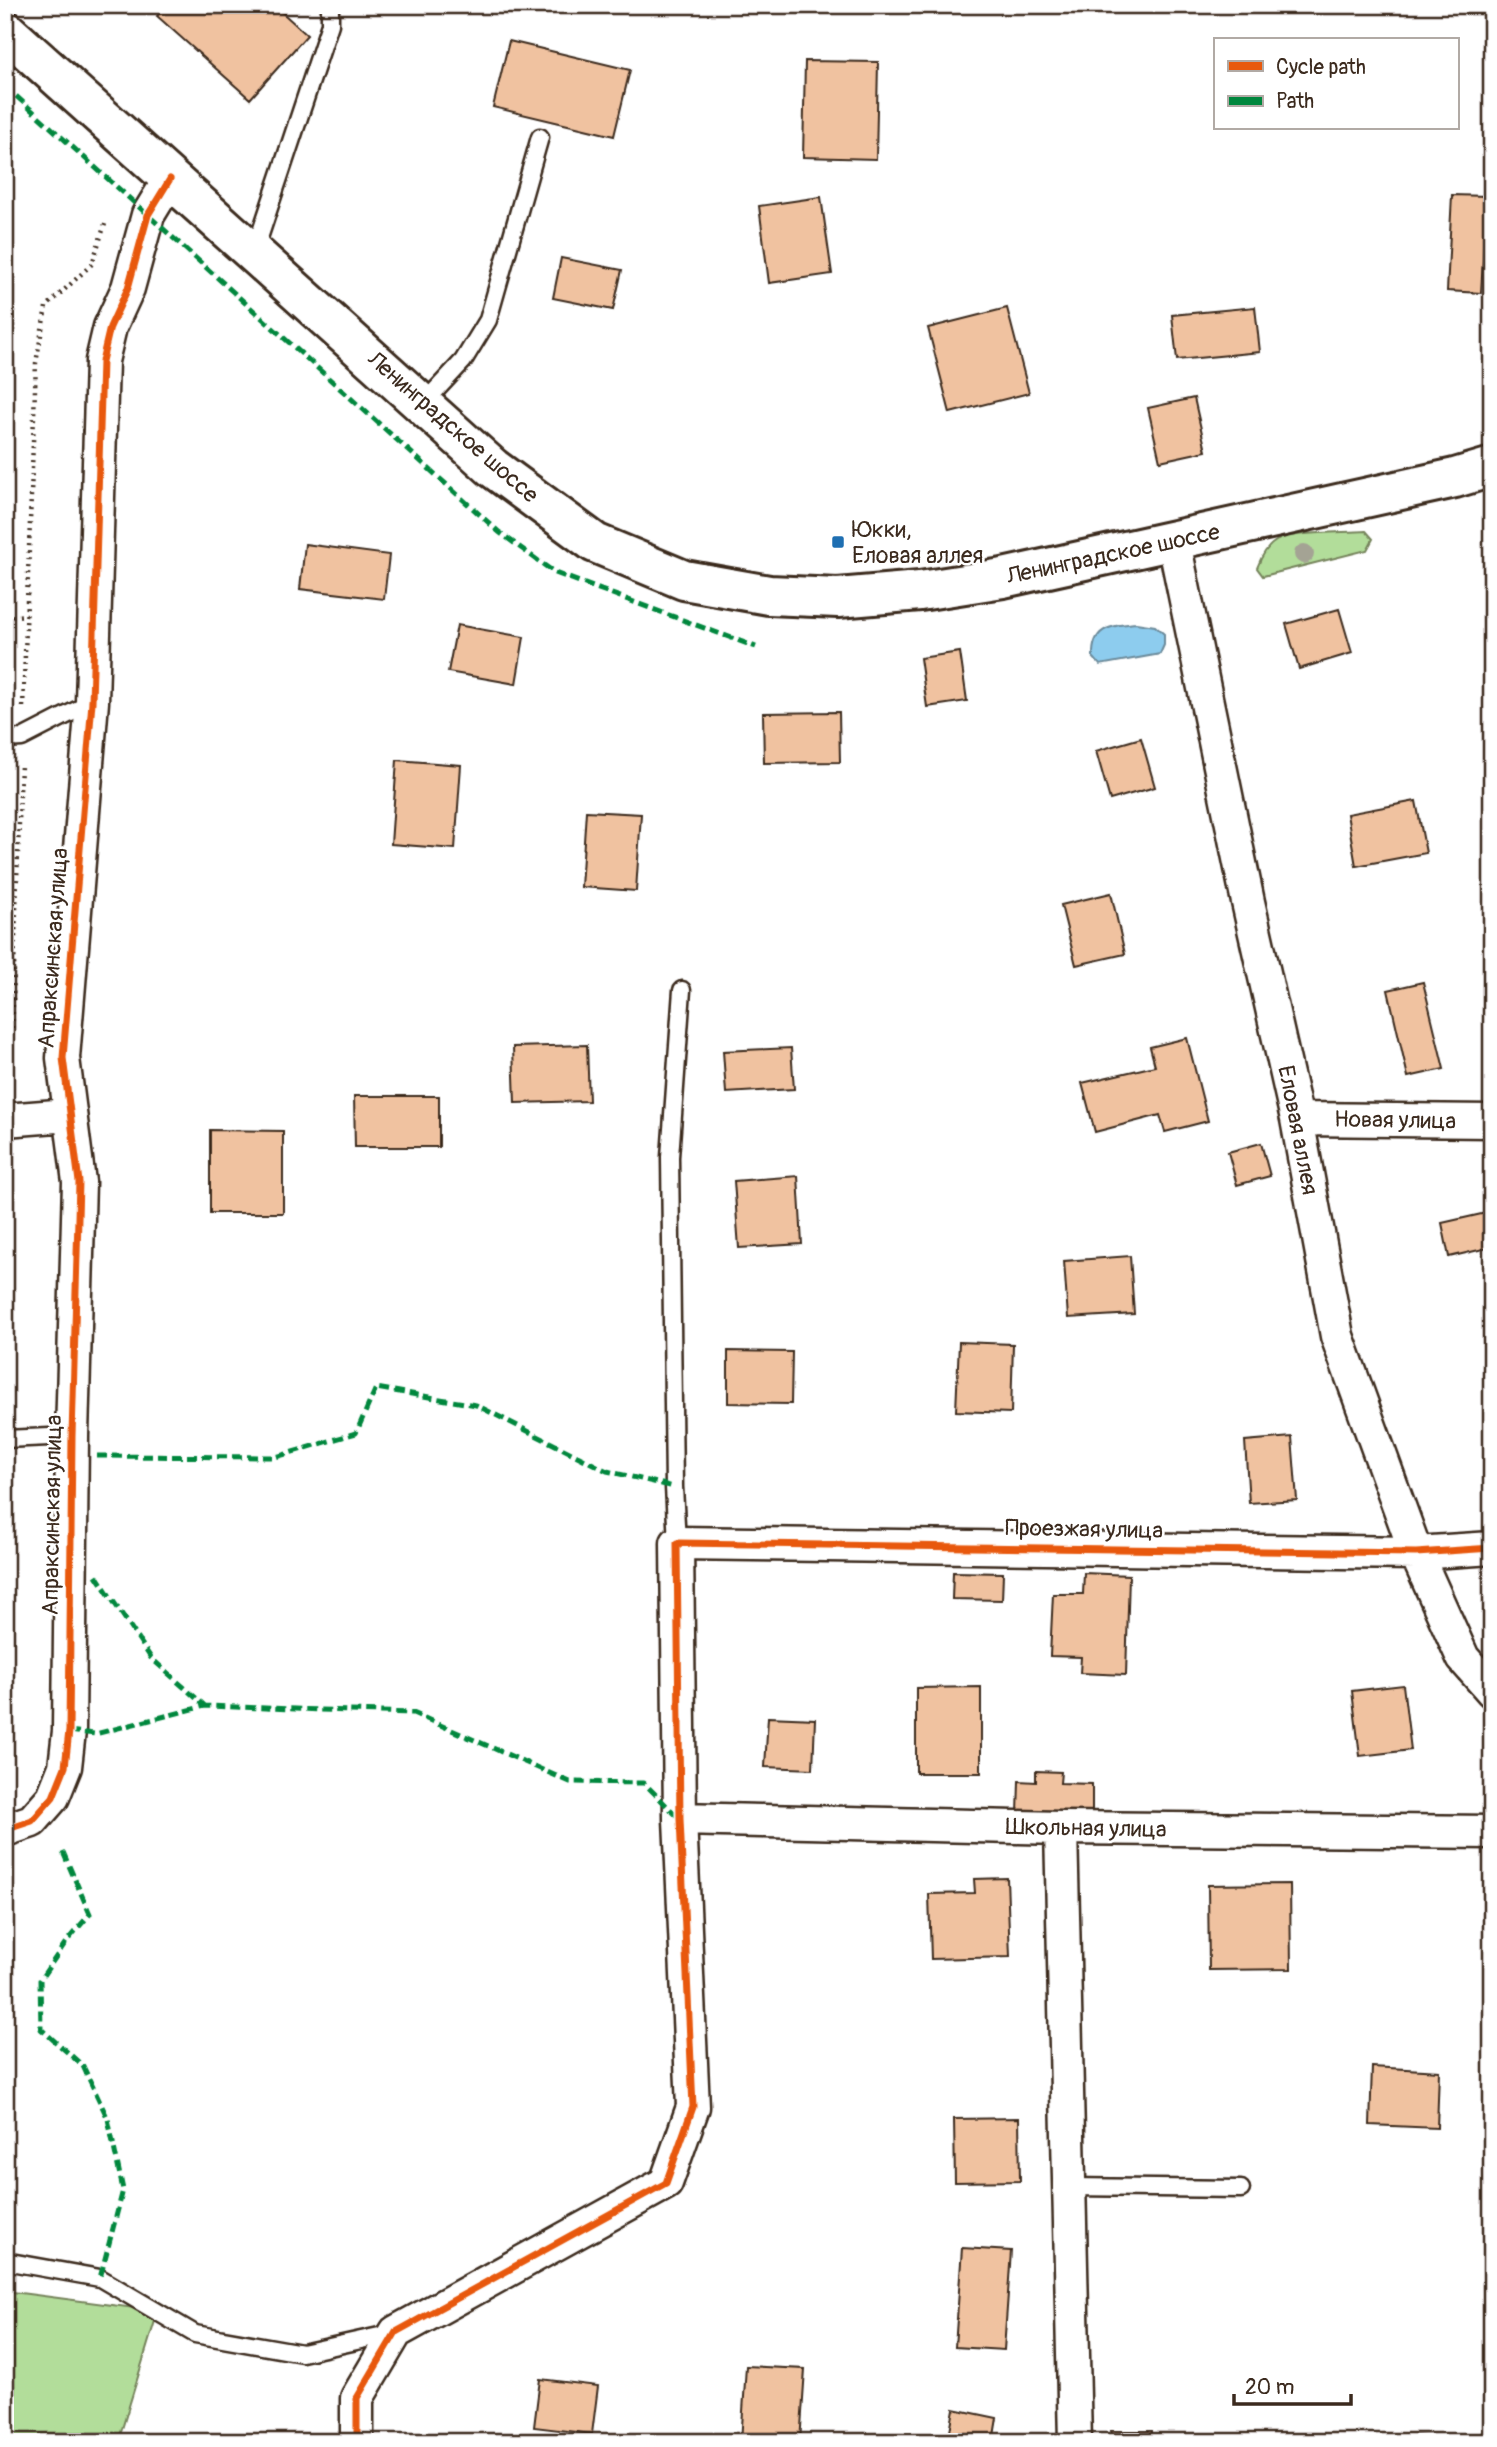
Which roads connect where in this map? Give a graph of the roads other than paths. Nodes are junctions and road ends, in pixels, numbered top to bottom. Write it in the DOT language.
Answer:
graph roads {
  1 [pos="330,5"];
  2 [pos="5,30"];
  3 [pos="540,137"];
  4 [pos="170,179"];
  5 [pos="254,253"];
  6 [pos="423,404"];
  7 [pos="1492,467"];
  8 [pos="1174,542"];
  9 [pos="92,702"];
  10 [pos="5,739"];
  11 [pos="682,990"];
  12 [pos="69,1115"];
  13 [pos="1297,1119"];
  14 [pos="5,1120"];
  15 [pos="1492,1121"];
  16 [pos="72,1436"];
  17 [pos="5,1439"];
  18 [pos="677,1543"];
  19 [pos="1492,1548"];
  20 [pos="1416,1553"];
  21 [pos="1492,1691"];
  22 [pos="680,1819"];
  23 [pos="1061,1828"];
  24 [pos="5,1829"];
  25 [pos="1492,1832"];
  26 [pos="1069,2187"];
  27 [pos="1241,2189"];
  28 [pos="5,2261"];
  29 [pos="396,2332"];
  30 [pos="357,2442"];
  31 [pos="1075,2442"];
  1 -- 5 [label="lane"];
  2 -- 4 [label="main road, Ленинградское шоссе"];
  3 -- 6 [label="lane"];
  4 -- 5 [label="main road, Ленинградское шоссе"];
  4 -- 9 [label="street, Апраксинская улица"];
  5 -- 6 [label="main road, Ленинградское шоссе"];
  6 -- 8 [label="main road, Ленинградское шоссе"];
  7 -- 8 [label="main road, Ленинградское шоссе"];
  8 -- 13 [label="street, Еловая аллея"];
  9 -- 10 [label="lane"];
  9 -- 12 [label="street, Апраксинская улица"];
  11 -- 18 [label="lane"];
  12 -- 14 [label="street"];
  12 -- 16 [label="street, Апраксинская улица"];
  13 -- 15 [label="street, Новая улица"];
  13 -- 20 [label="street, Еловая аллея"];
  16 -- 17 [label="lane"];
  16 -- 24 [label="street, Апраксинская улица"];
  18 -- 20 [label="street, Проезжая улица"];
  18 -- 22 [label="street"];
  19 -- 20 [label="street, Проезжая улица"];
  20 -- 21 [label="street, Еловая аллея"];
  22 -- 23 [label="street, Школьная улица"];
  22 -- 29 [label="street"];
  23 -- 25 [label="street, Школьная улица"];
  23 -- 26 [label="street"];
  26 -- 27 [label="lane"];
  26 -- 31 [label="street"];
  28 -- 29 [label="lane"];
  29 -- 30 [label="street"];
}
